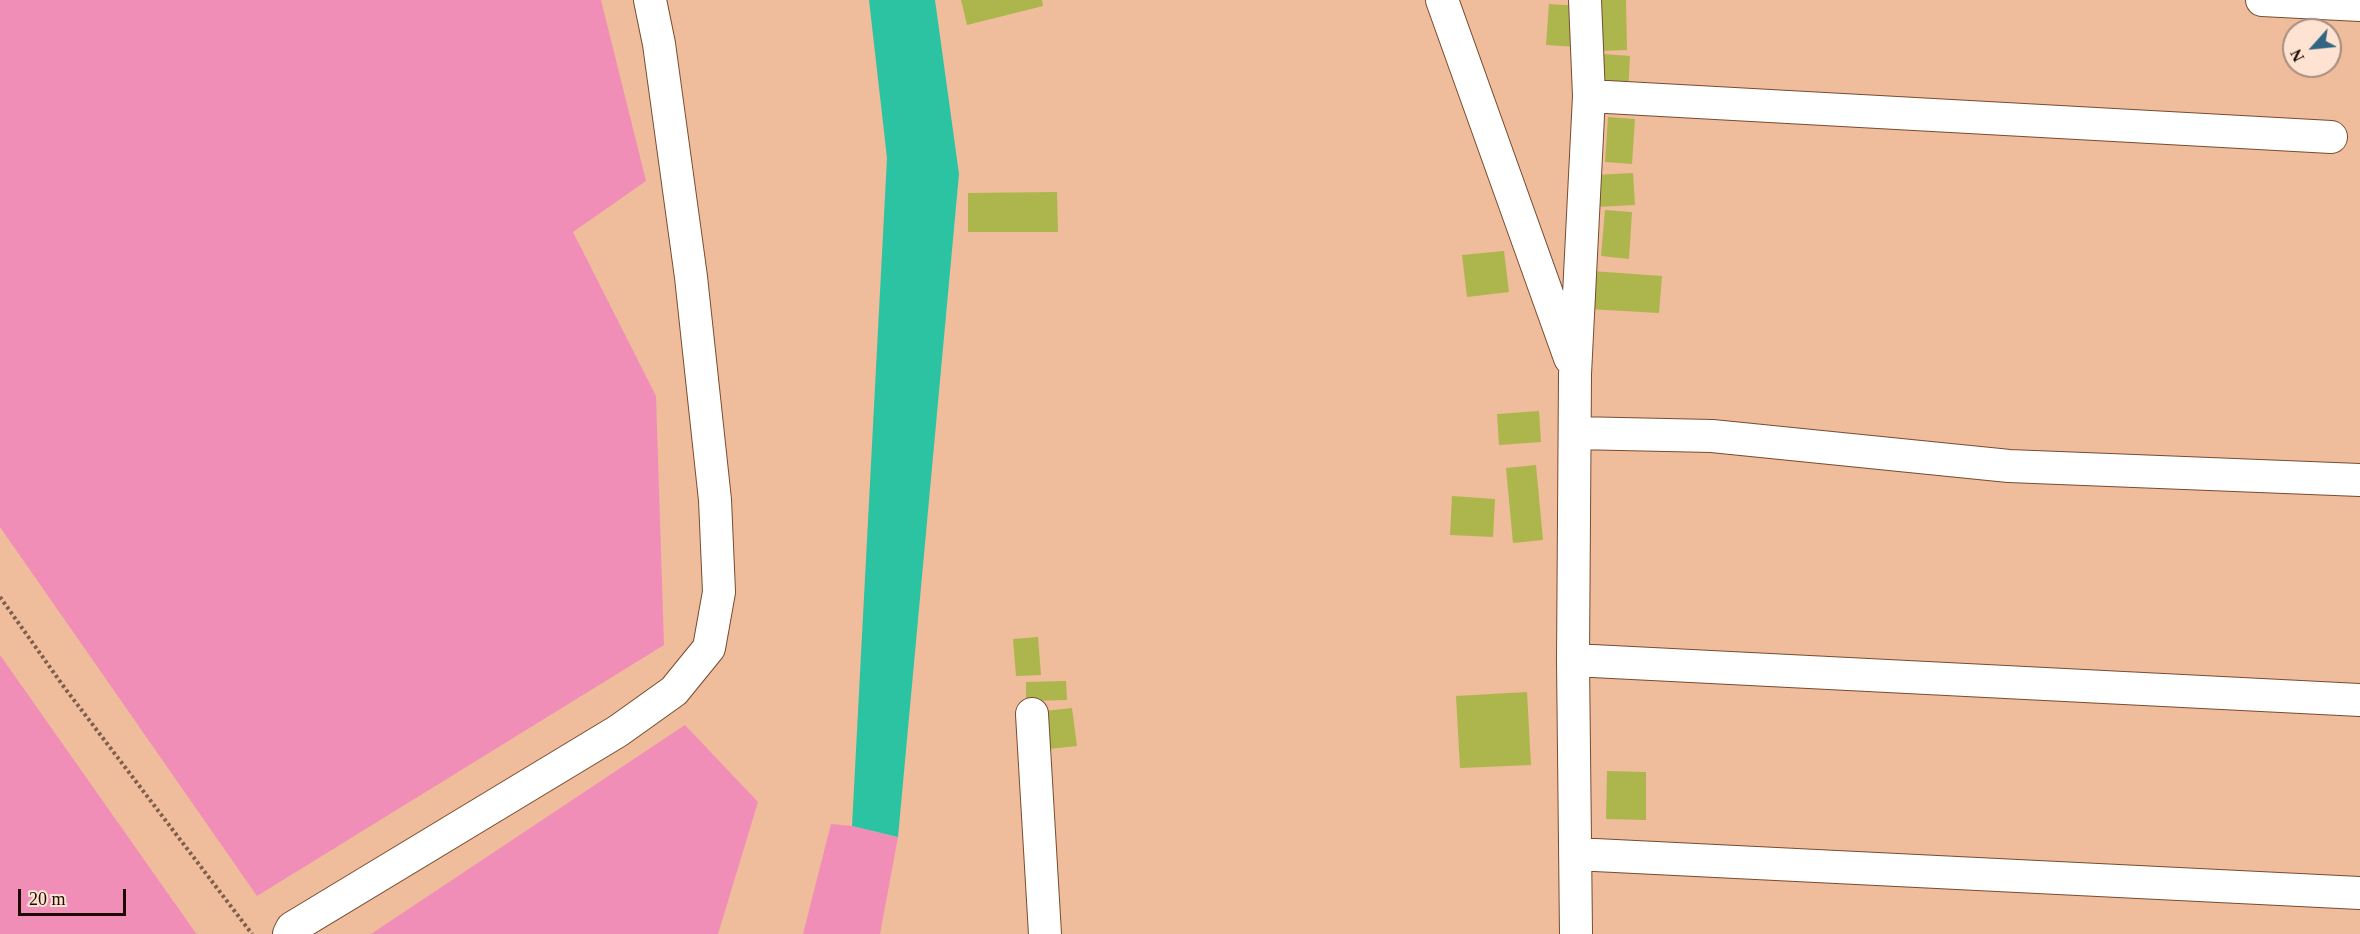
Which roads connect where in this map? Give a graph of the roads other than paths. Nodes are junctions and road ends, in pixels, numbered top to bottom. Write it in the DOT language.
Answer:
graph roads {
  1 [pos="650,0"];
  2 [pos="1443,0"];
  3 [pos="1585,0"];
  4 [pos="2262,0"];
  5 [pos="2360,5"];
  6 [pos="1589,96"];
  7 [pos="2331,137"];
  8 [pos="1575,374"];
  9 [pos="1575,433"];
  10 [pos="2360,480"];
  11 [pos="1573,660"];
  12 [pos="2360,700"];
  13 [pos="1032,714"];
  14 [pos="1575,854"];
  15 [pos="2360,892"];
  16 [pos="289,934"];
  17 [pos="1045,934"];
  18 [pos="1576,934"];
  1 -- 16 [label="street"];
  2 -- 8 [label="street"];
  3 -- 6 [label="street"];
  4 -- 5 [label="street"];
  6 -- 7 [label="street"];
  6 -- 8 [label="street"];
  8 -- 9 [label="street"];
  9 -- 10 [label="street"];
  9 -- 11 [label="street"];
  11 -- 12 [label="street"];
  11 -- 14 [label="street"];
  13 -- 17 [label="street"];
  14 -- 15 [label="street"];
  14 -- 18 [label="street"];
}
